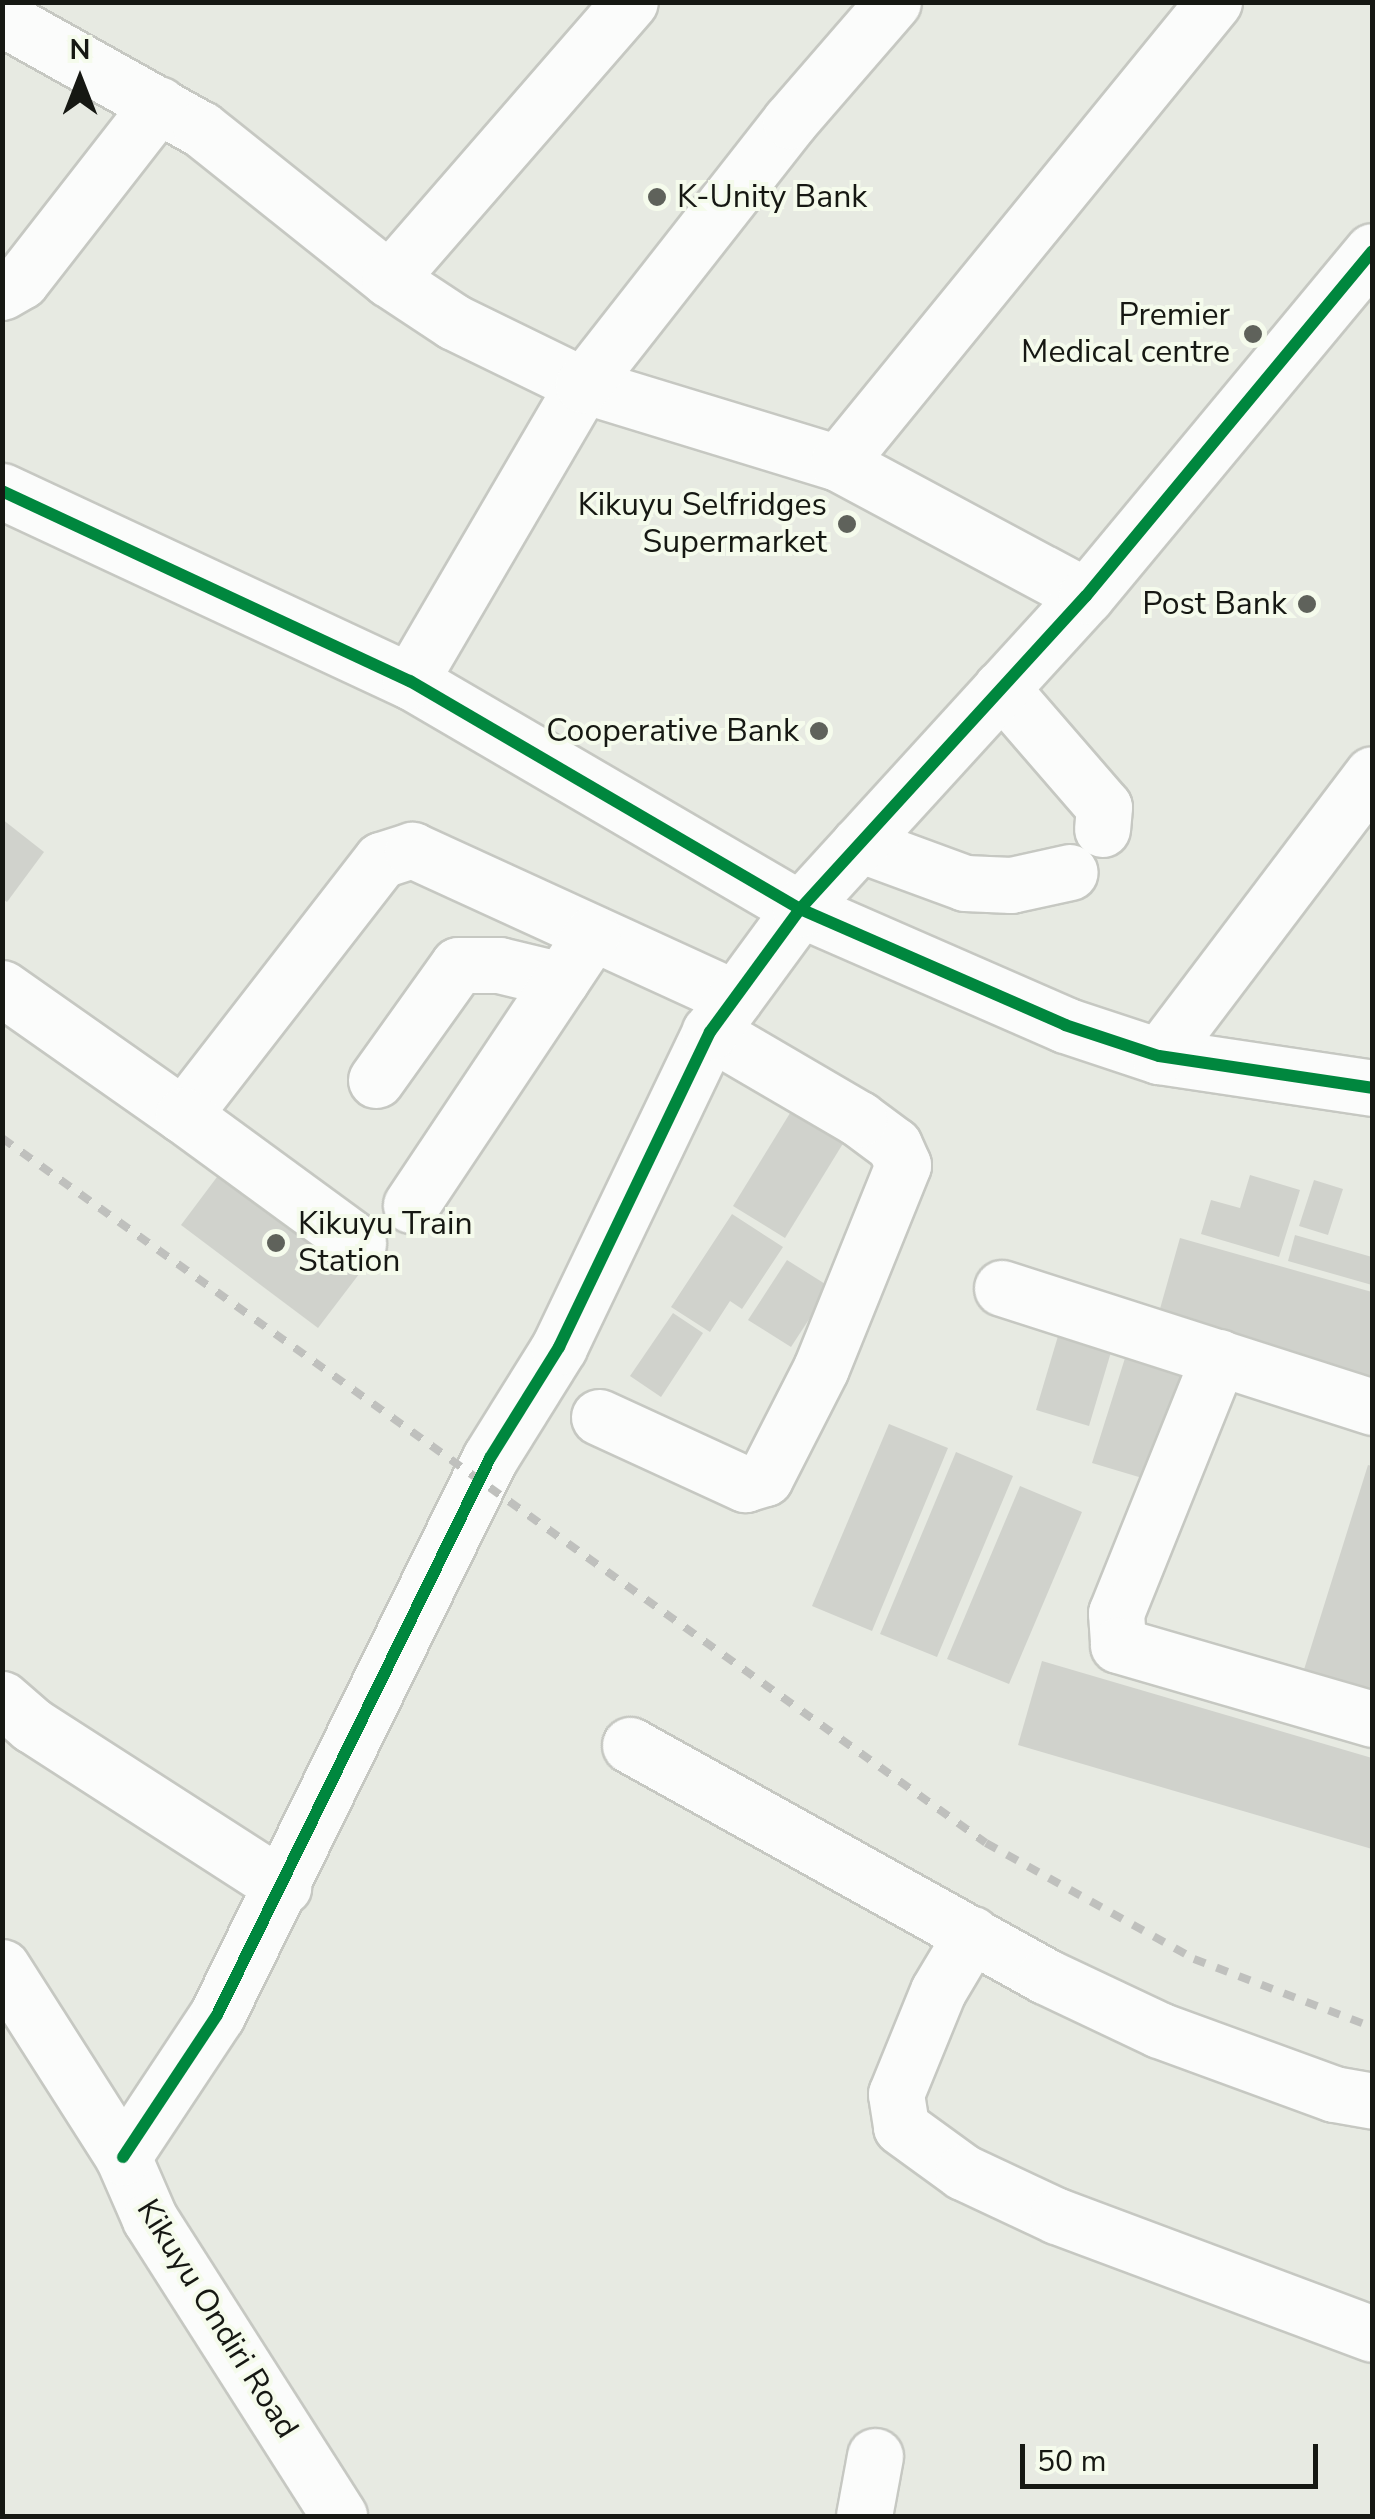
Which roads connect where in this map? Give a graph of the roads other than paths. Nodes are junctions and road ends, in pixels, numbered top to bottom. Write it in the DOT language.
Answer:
graph roads {
  1 [pos="630,2"];
  2 [pos="894,2"];
  3 [pos="1214,2"];
  4 [pos="2,18"];
  5 [pos="159,104"];
  6 [pos="1372,252"];
  7 [pos="389,279"];
  8 [pos="2,292"];
  9 [pos="583,384"];
  10 [pos="838,463"];
  11 [pos="2,490"];
  12 [pos="1086,596"];
  13 [pos="410,681"];
  14 [pos="1001,688"];
  15 [pos="1372,774"];
  16 [pos="1102,829"];
  17 [pos="859,844"];
  18 [pos="1070,872"];
  19 [pos="800,910"];
  20 [pos="592,934"];
  21 [pos="561,980"];
  22 [pos="2,988"];
  23 [pos="722,1015"];
  24 [pos="1159,1056"];
  25 [pos="376,1080"];
  26 [pos="1372,1088"];
  27 [pos="184,1115"];
  28 [pos="411,1206"];
  29 [pos="358,1243"];
  30 [pos="1002,1288"];
  31 [pos="1219,1358"];
  32 [pos="1372,1407"];
  33 [pos="599,1416"];
  34 [pos="1372,1719"];
  35 [pos="12,1725"];
  36 [pos="630,1745"];
  37 [pos="283,1887"];
  38 [pos="972,1934"];
  39 [pos="2,1967"];
  40 [pos="1372,2101"];
  41 [pos="122,2156"];
  42 [pos="1372,2334"];
  43 [pos="875,2456"];
  44 [pos="339,2516"];
  45 [pos="864,2516"];
  1 -- 7 [label="street"];
  2 -- 9 [label="street"];
  3 -- 10 [label="street"];
  4 -- 5 [label="street"];
  5 -- 7 [label="street"];
  5 -- 8 [label="street"];
  6 -- 12 [label="street"];
  7 -- 9 [label="street"];
  9 -- 10 [label="street"];
  9 -- 13 [label="street"];
  10 -- 12 [label="street"];
  11 -- 13 [label="street"];
  12 -- 14 [label="street"];
  13 -- 19 [label="street"];
  14 -- 16 [label="street"];
  14 -- 17 [label="street"];
  15 -- 24 [label="street"];
  17 -- 18 [label="street"];
  17 -- 19 [label="street"];
  19 -- 23 [label="street"];
  19 -- 24 [label="street"];
  20 -- 21 [label="street"];
  20 -- 23 [label="street"];
  20 -- 27 [label="street"];
  21 -- 25 [label="street"];
  21 -- 28 [label="street"];
  22 -- 27 [label="street"];
  23 -- 33 [label="street"];
  23 -- 37 [label="street"];
  24 -- 26 [label="street"];
  27 -- 29 [label="street"];
  30 -- 31 [label="street"];
  31 -- 32 [label="street"];
  31 -- 34 [label="street"];
  35 -- 37 [label="street"];
  36 -- 38 [label="street"];
  37 -- 41 [label="street"];
  38 -- 40 [label="street"];
  38 -- 42 [label="street"];
  39 -- 41 [label="street, Kikuyu Ondiri Road"];
  41 -- 44 [label="street, Kikuyu Ondiri Road"];
  43 -- 45 [label="street"];
}
